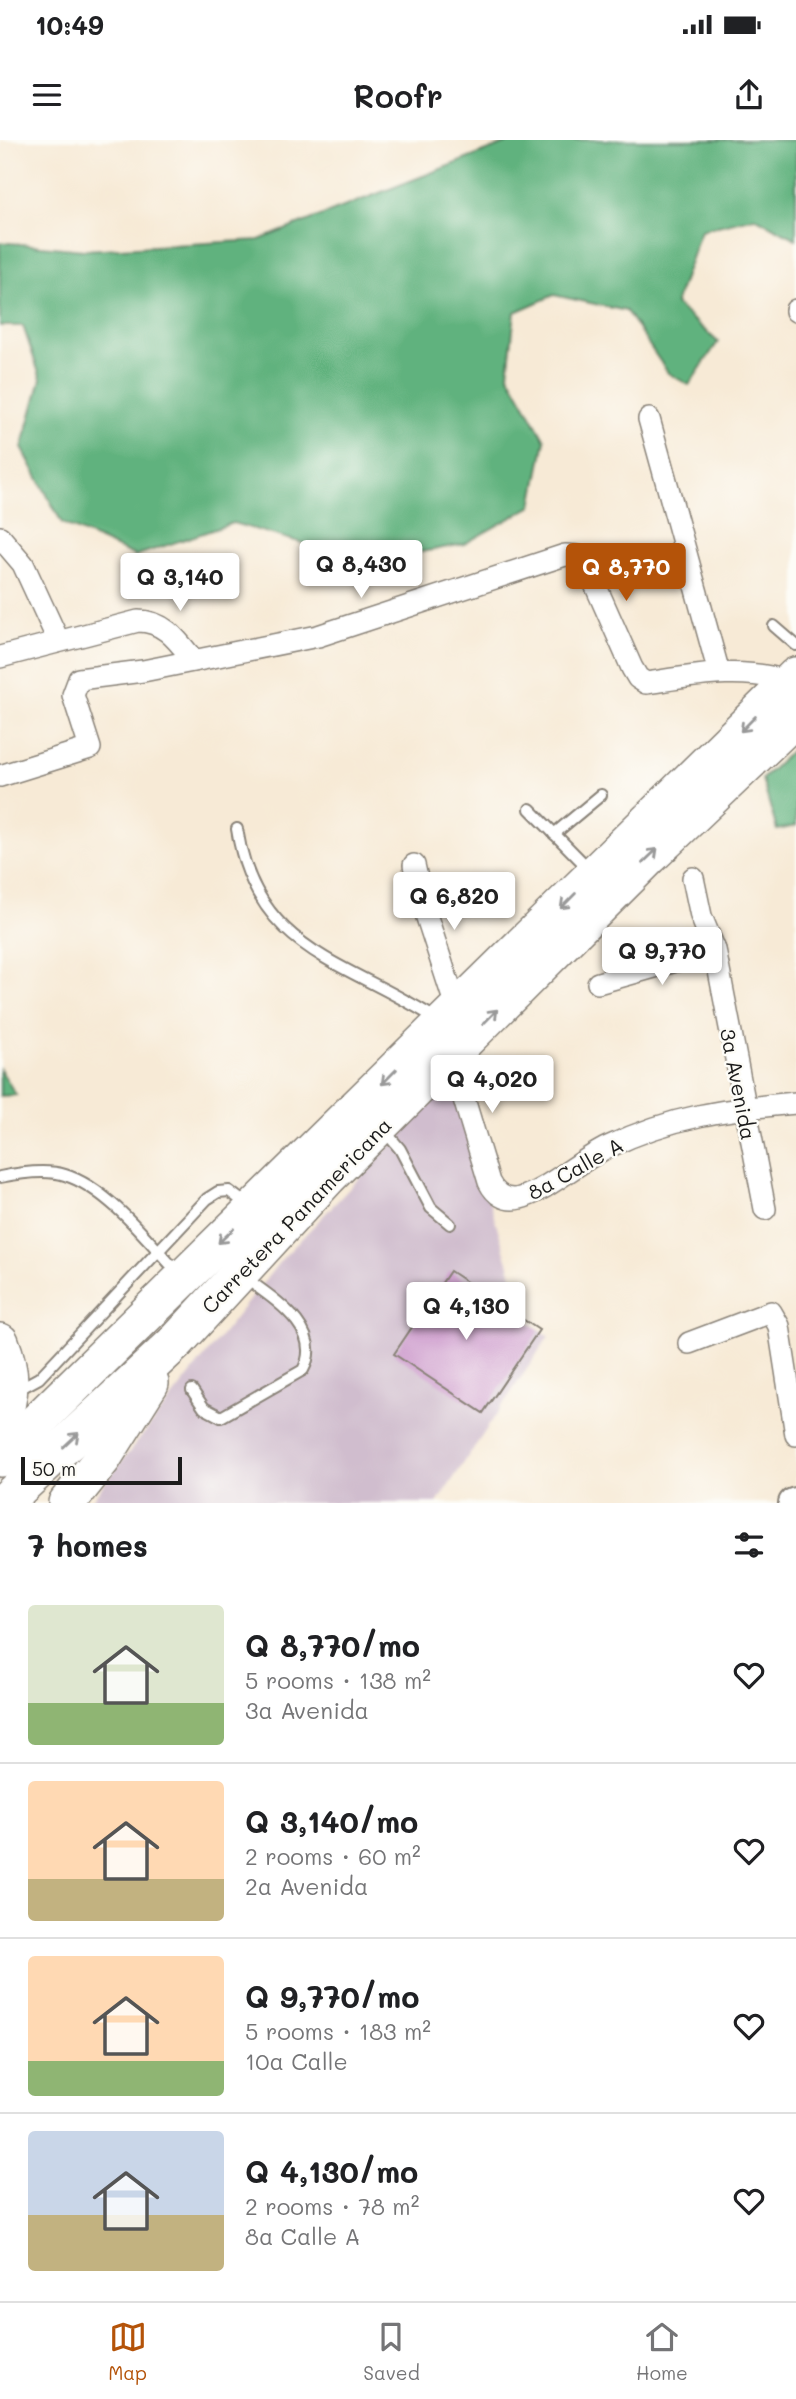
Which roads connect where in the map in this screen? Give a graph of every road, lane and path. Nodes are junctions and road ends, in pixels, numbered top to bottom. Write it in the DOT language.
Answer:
graph roads {
  1 [pos="649,419"];
  2 [pos="0,537"];
  3 [pos="774,626"];
  4 [pos="58,640"];
  5 [pos="796,645"];
  6 [pos="0,657"];
  7 [pos="194,661"];
  8 [pos="719,673"];
  9 [pos="794,692"];
  10 [pos="0,776"];
  11 [pos="601,795"];
  12 [pos="530,809"];
  13 [pos="237,829"];
  14 [pos="554,834"];
  15 [pos="414,864"];
  16 [pos="594,875"];
  17 [pos="693,878"];
  18 [pos="715,950"];
  19 [pos="598,982"];
  20 [pos="451,1030"];
  21 [pos="796,1103"];
  22 [pos="743,1107"];
  23 [pos="380,1126"];
  24 [pos="0,1177"];
  25 [pos="765,1209"];
  26 [pos="254,1210"];
  27 [pos="450,1224"];
  28 [pos="158,1251"];
  29 [pos="239,1273"];
  30 [pos="182,1277"];
  31 [pos="177,1341"];
  32 [pos="0,1342"];
  33 [pos="689,1343"];
  34 [pos="192,1390"];
  35 [pos="5,1408"];
  36 [pos="796,1435"];
  37 [pos="0,1458"];
  38 [pos="3,1503"];
  39 [pos="67,1503"];
  1 -- 8 [label="street"];
  2 -- 4 [label="street"];
  3 -- 5 [label="lane"];
  4 -- 6 [label="street"];
  4 -- 7 [label="street"];
  7 -- 8 [label="street"];
  7 -- 10 [label="street"];
  8 -- 9 [label="street"];
  9 -- 16 [label="highway, Carretera Panamericana, one-way"];
  20 -- 9 [label="highway, Carretera Panamericana, one-way"];
  11 -- 14 [label="lane"];
  12 -- 14 [label="lane"];
  13 -- 20 [label="lane"];
  14 -- 16 [label="lane"];
  15 -- 20 [label="street, 8a Calle A"];
  16 -- 20 [label="highway, Carretera Panamericana, one-way"];
  17 -- 18 [label="street, 3a Avenida"];
  18 -- 19 [label="street"];
  18 -- 22 [label="street, 3a Avenida"];
  20 -- 22 [label="street, 8a Calle A"];
  20 -- 23 [label="highway, Carretera Panamericana"];
  20 -- 26 [label="highway, Carretera Panamericana, one-way"];
  21 -- 22 [label="street, 8a Calle A"];
  22 -- 25 [label="street, 3a Avenida"];
  23 -- 27 [label="lane"];
  23 -- 29 [label="highway, Carretera Panamericana"];
  24 -- 28 [label="lane"];
  26 -- 28 [label="lane"];
  26 -- 30 [label="highway, Carretera Panamericana, one-way"];
  28 -- 30 [label="lane"];
  28 -- 35 [label="lane"];
  29 -- 31 [label="highway, Carretera Panamericana"];
  29 -- 34 [label="lane"];
  30 -- 37 [label="highway, Carretera Panamericana"];
  38 -- 31 [label="highway, Carretera Panamericana, one-way"];
  31 -- 39 [label="highway"];
  32 -- 35 [label="highway"];
  33 -- 36 [label="street"];
}
